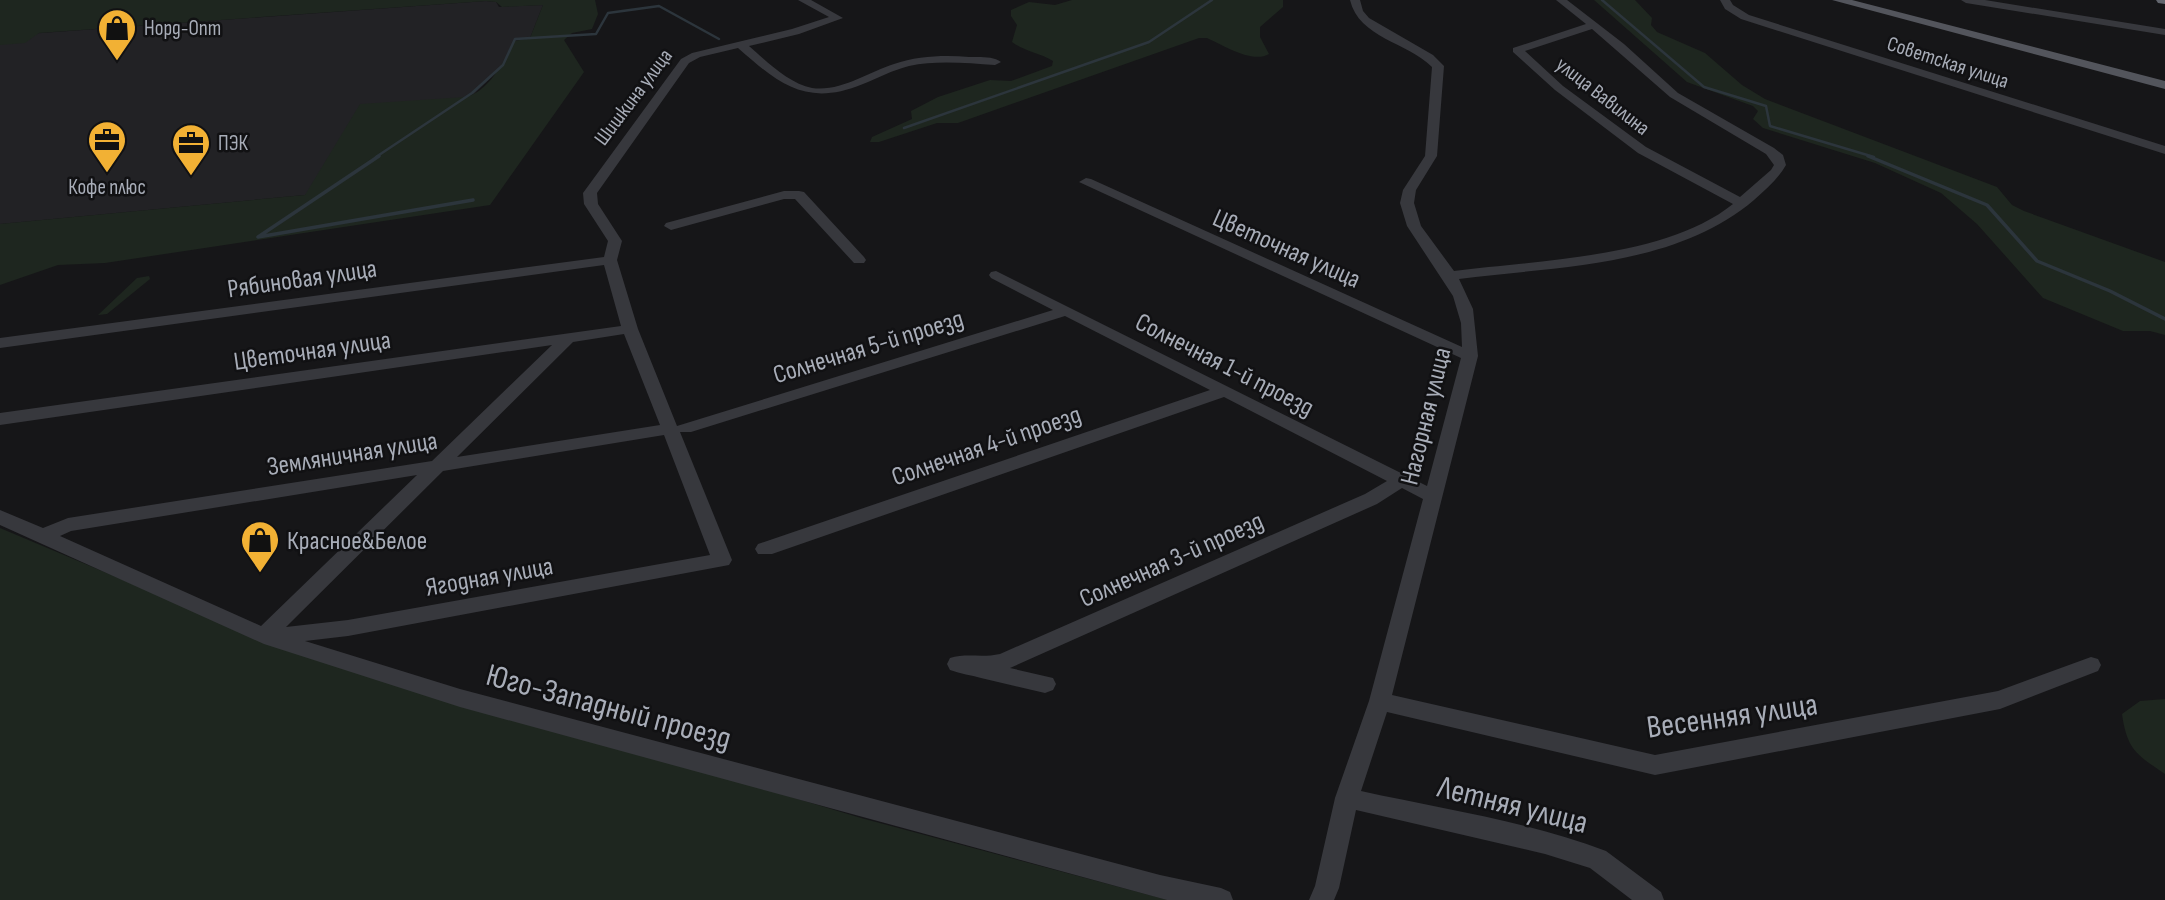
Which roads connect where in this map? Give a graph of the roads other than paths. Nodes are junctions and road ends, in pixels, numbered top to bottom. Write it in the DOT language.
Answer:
graph roads {
  1 [pos="834,0"];
  2 [pos="1355,0"];
  3 [pos="1561,0"];
  4 [pos="1725,0"];
  5 [pos="1838,0"];
  6 [pos="1966,0"];
  7 [pos="807,2"];
  8 [pos="1864,3"];
  9 [pos="1595,24"];
  10 [pos="2165,32"];
  11 [pos="743,46"];
  12 [pos="995,62"];
  13 [pos="2165,85"];
  14 [pos="2165,150"];
  15 [pos="1086,182"];
  16 [pos="1743,204"];
  17 [pos="671,226"];
  18 [pos="610,260"];
  19 [pos="859,260"];
  20 [pos="996,275"];
  21 [pos="1450,276"];
  22 [pos="1066,311"];
  23 [pos="630,329"];
  24 [pos="568,338"];
  25 [pos="0,343"];
  26 [pos="1470,356"];
  27 [pos="1225,391"];
  28 [pos="0,419"];
  29 [pos="677,429"];
  30 [pos="438,465"];
  31 [pos="1400,481"];
  32 [pos="1432,496"];
  33 [pos="0,517"];
  34 [pos="45,535"];
  35 [pos="765,550"];
  36 [pos="264,636"];
  37 [pos="2091,664"];
  38 [pos="1045,684"];
  39 [pos="1380,701"];
  40 [pos="1347,798"];
  41 [pos="1221,900"];
  42 [pos="1321,900"];
  43 [pos="1652,900"];
  1 -- 7 [label="street"];
  2 -- 21 [label="street, Нагорная улица"];
  3 -- 9 [label="street"];
  4 -- 14 [label="street, Советская улица"];
  5 -- 8 [label="main road"];
  6 -- 10 [label="street"];
  7 -- 11 [label="street, Шишкина улица"];
  8 -- 13 [label="main road"];
  9 -- 16 [label="street"];
  9 -- 16 [label="street, улица Вавилина"];
  11 -- 12 [label="street"];
  11 -- 18 [label="street, Шишкина улица"];
  15 -- 26 [label="street, Цветочная улица"];
  16 -- 21 [label="street"];
  17 -- 19 [label="street"];
  18 -- 23 [label="street"];
  18 -- 25 [label="street, Рябиновая улица"];
  20 -- 22 [label="street, Солнечная 1-й проезд"];
  21 -- 26 [label="street, Нагорная улица"];
  22 -- 27 [label="street, Солнечная 1-й проезд"];
  22 -- 29 [label="street, Солнечная 5-й проезд"];
  23 -- 24 [label="street, Цветочная улица"];
  23 -- 29 [label="street"];
  24 -- 28 [label="street, Цветочная улица"];
  24 -- 30 [label="street"];
  26 -- 32 [label="street, Нагорная улица"];
  27 -- 31 [label="street, Солнечная 1-й проезд"];
  27 -- 35 [label="street, Солнечная 4-й проезд"];
  29 -- 30 [label="street, Земляничная улица"];
  29 -- 36 [label="street, Ягодная улица"];
  30 -- 34 [label="street, Земляничная улица"];
  30 -- 36 [label="street"];
  31 -- 32 [label="street, Солнечная 1-й проезд"];
  31 -- 38 [label="street, Солнечная 3-й проезд"];
  32 -- 39 [label="street, Нагорная улица"];
  33 -- 34 [label="street, Юго-Западный проезд"];
  34 -- 36 [label="street, Юго-Западный проезд"];
  36 -- 41 [label="street, Юго-Западный проезд"];
  37 -- 39 [label="street, Весенняя улица"];
  39 -- 40 [label="street, Нагорная улица"];
  40 -- 42 [label="street, Нагорная улица"];
  40 -- 43 [label="street, Летняя улица"];
}
